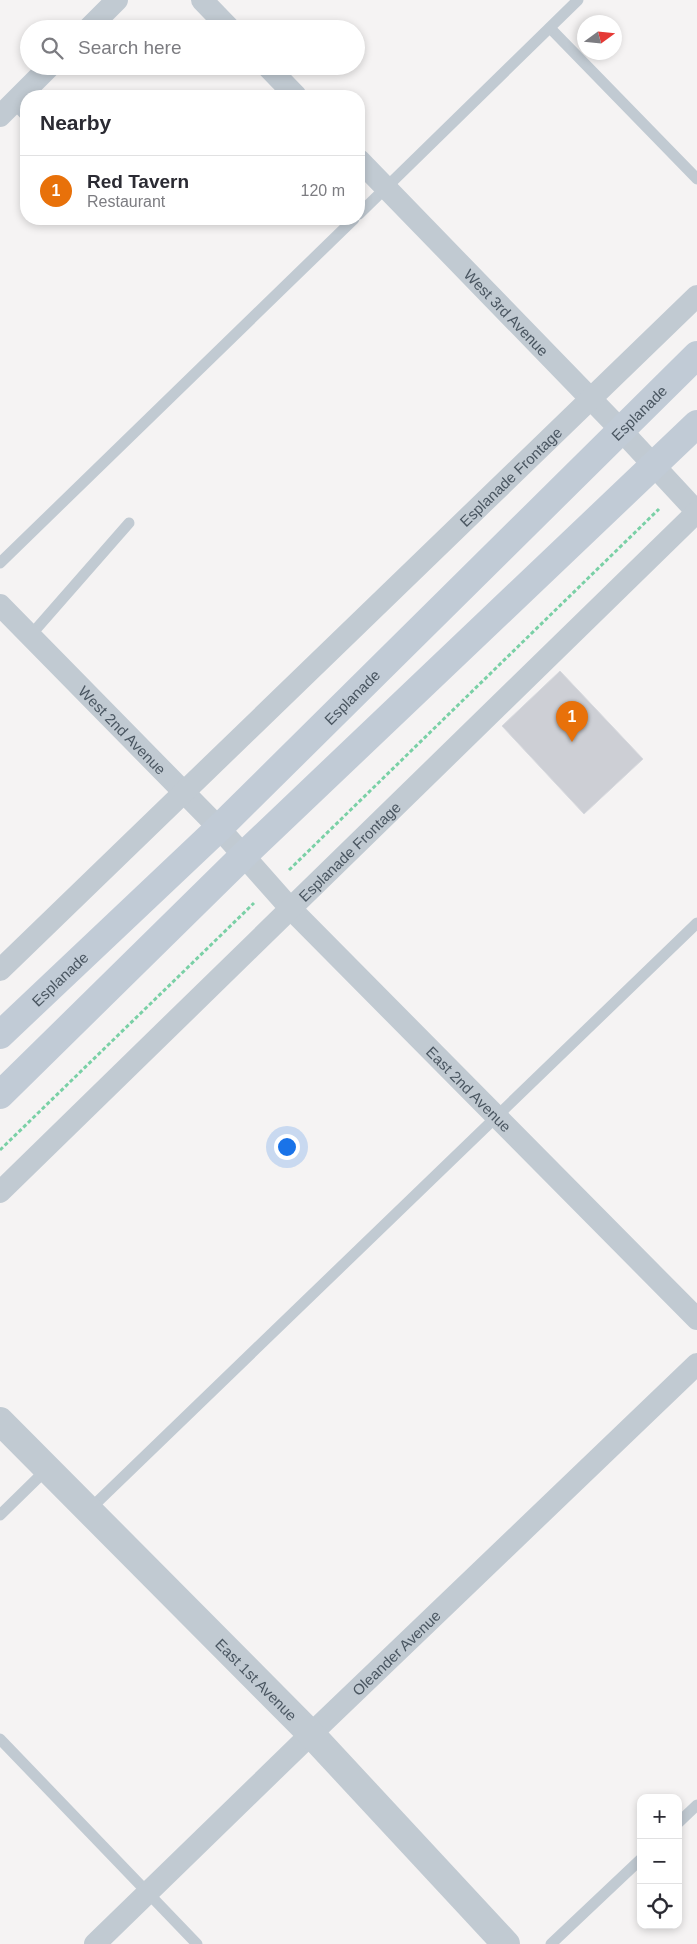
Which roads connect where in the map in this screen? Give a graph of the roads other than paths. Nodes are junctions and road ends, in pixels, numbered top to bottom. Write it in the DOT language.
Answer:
graph roads {
  1 [pos="116,0"];
  2 [pos="202,0"];
  3 [pos="578,0"];
  4 [pos="97,20"];
  5 [pos="221,20"];
  6 [pos="550,28"];
  7 [pos="43,75"];
  8 [pos="275,75"];
  9 [pos="30,90"];
  10 [pos="290,90"];
  11 [pos="365,166"];
  12 [pos="697,179"];
  13 [pos="386,188"];
  14 [pos="365,208"];
  15 [pos="348,225"];
  16 [pos="697,296"];
  17 [pos="697,354"];
  18 [pos="590,399"];
  19 [pos="697,424"];
  20 [pos="620,428"];
  21 [pos="654,466"];
  22 [pos="697,512"];
  23 [pos="129,523"];
  24 [pos="0,563"];
  25 [pos="0,605"];
  26 [pos="30,636"];
  27 [pos="183,792"];
  28 [pos="219,828"];
  29 [pos="244,855"];
  30 [pos="290,908"];
  31 [pos="697,923"];
  32 [pos="0,970"];
  33 [pos="0,1035"];
  34 [pos="0,1095"];
  35 [pos="496,1116"];
  36 [pos="0,1192"];
  37 [pos="697,1319"];
  38 [pos="697,1364"];
  39 [pos="0,1420"];
  40 [pos="48,1469"];
  41 [pos="89,1510"];
  42 [pos="0,1515"];
  43 [pos="311,1734"];
  44 [pos="0,1739"];
  45 [pos="697,1805"];
  46 [pos="682,1819"];
  47 [pos="637,1863"];
  48 [pos="147,1893"];
  49 [pos="95,1944"];
  50 [pos="197,1944"];
  51 [pos="506,1944"];
  52 [pos="551,1944"];
  1 -- 4 [label="street"];
  2 -- 5 [label="street"];
  3 -- 6 [label="lane"];
  6 -- 12 [label="lane"];
  6 -- 13 [label="lane"];
  7 -- 9 [label="street"];
  8 -- 10 [label="street"];
  11 -- 13 [label="street, West 3rd Avenue"];
  13 -- 14 [label="lane"];
  13 -- 18 [label="street, West 3rd Avenue"];
  15 -- 24 [label="lane"];
  16 -- 18 [label="street, Esplanade Frontage"];
  17 -- 20 [label="main road, Esplanade"];
  18 -- 20 [label="street, West 3rd Avenue"];
  18 -- 27 [label="street, Esplanade Frontage"];
  19 -- 21 [label="main road"];
  20 -- 21 [label="street, West 3rd Avenue"];
  20 -- 28 [label="main road, Esplanade"];
  21 -- 22 [label="street, West 3rd Avenue"];
  21 -- 29 [label="main road"];
  22 -- 30 [label="street, Esplanade Frontage"];
  23 -- 26 [label="lane"];
  25 -- 26 [label="street, West 2nd Avenue"];
  26 -- 27 [label="street, West 2nd Avenue"];
  27 -- 28 [label="street, West 2nd Avenue"];
  27 -- 32 [label="street, Esplanade Frontage"];
  28 -- 29 [label="street, West 2nd Avenue"];
  28 -- 33 [label="main road, Esplanade"];
  29 -- 30 [label="street, East 2nd Avenue"];
  29 -- 34 [label="main road"];
  30 -- 35 [label="street, East 2nd Avenue"];
  30 -- 36 [label="street, Esplanade Frontage"];
  31 -- 35 [label="lane"];
  35 -- 37 [label="street, East 2nd Avenue"];
  35 -- 41 [label="lane"];
  38 -- 43 [label="street, Oleander Avenue"];
  39 -- 40 [label="street, East 1st Avenue"];
  40 -- 41 [label="street, East 1st Avenue"];
  40 -- 42 [label="lane"];
  41 -- 43 [label="street, East 1st Avenue"];
  43 -- 48 [label="street, Oleander Avenue"];
  43 -- 51 [label="street, East 1st Avenue"];
  44 -- 48 [label="lane"];
  45 -- 46 [label="lane"];
  47 -- 52 [label="lane"];
  48 -- 49 [label="street, Oleander Avenue"];
  48 -- 50 [label="lane"];
}
